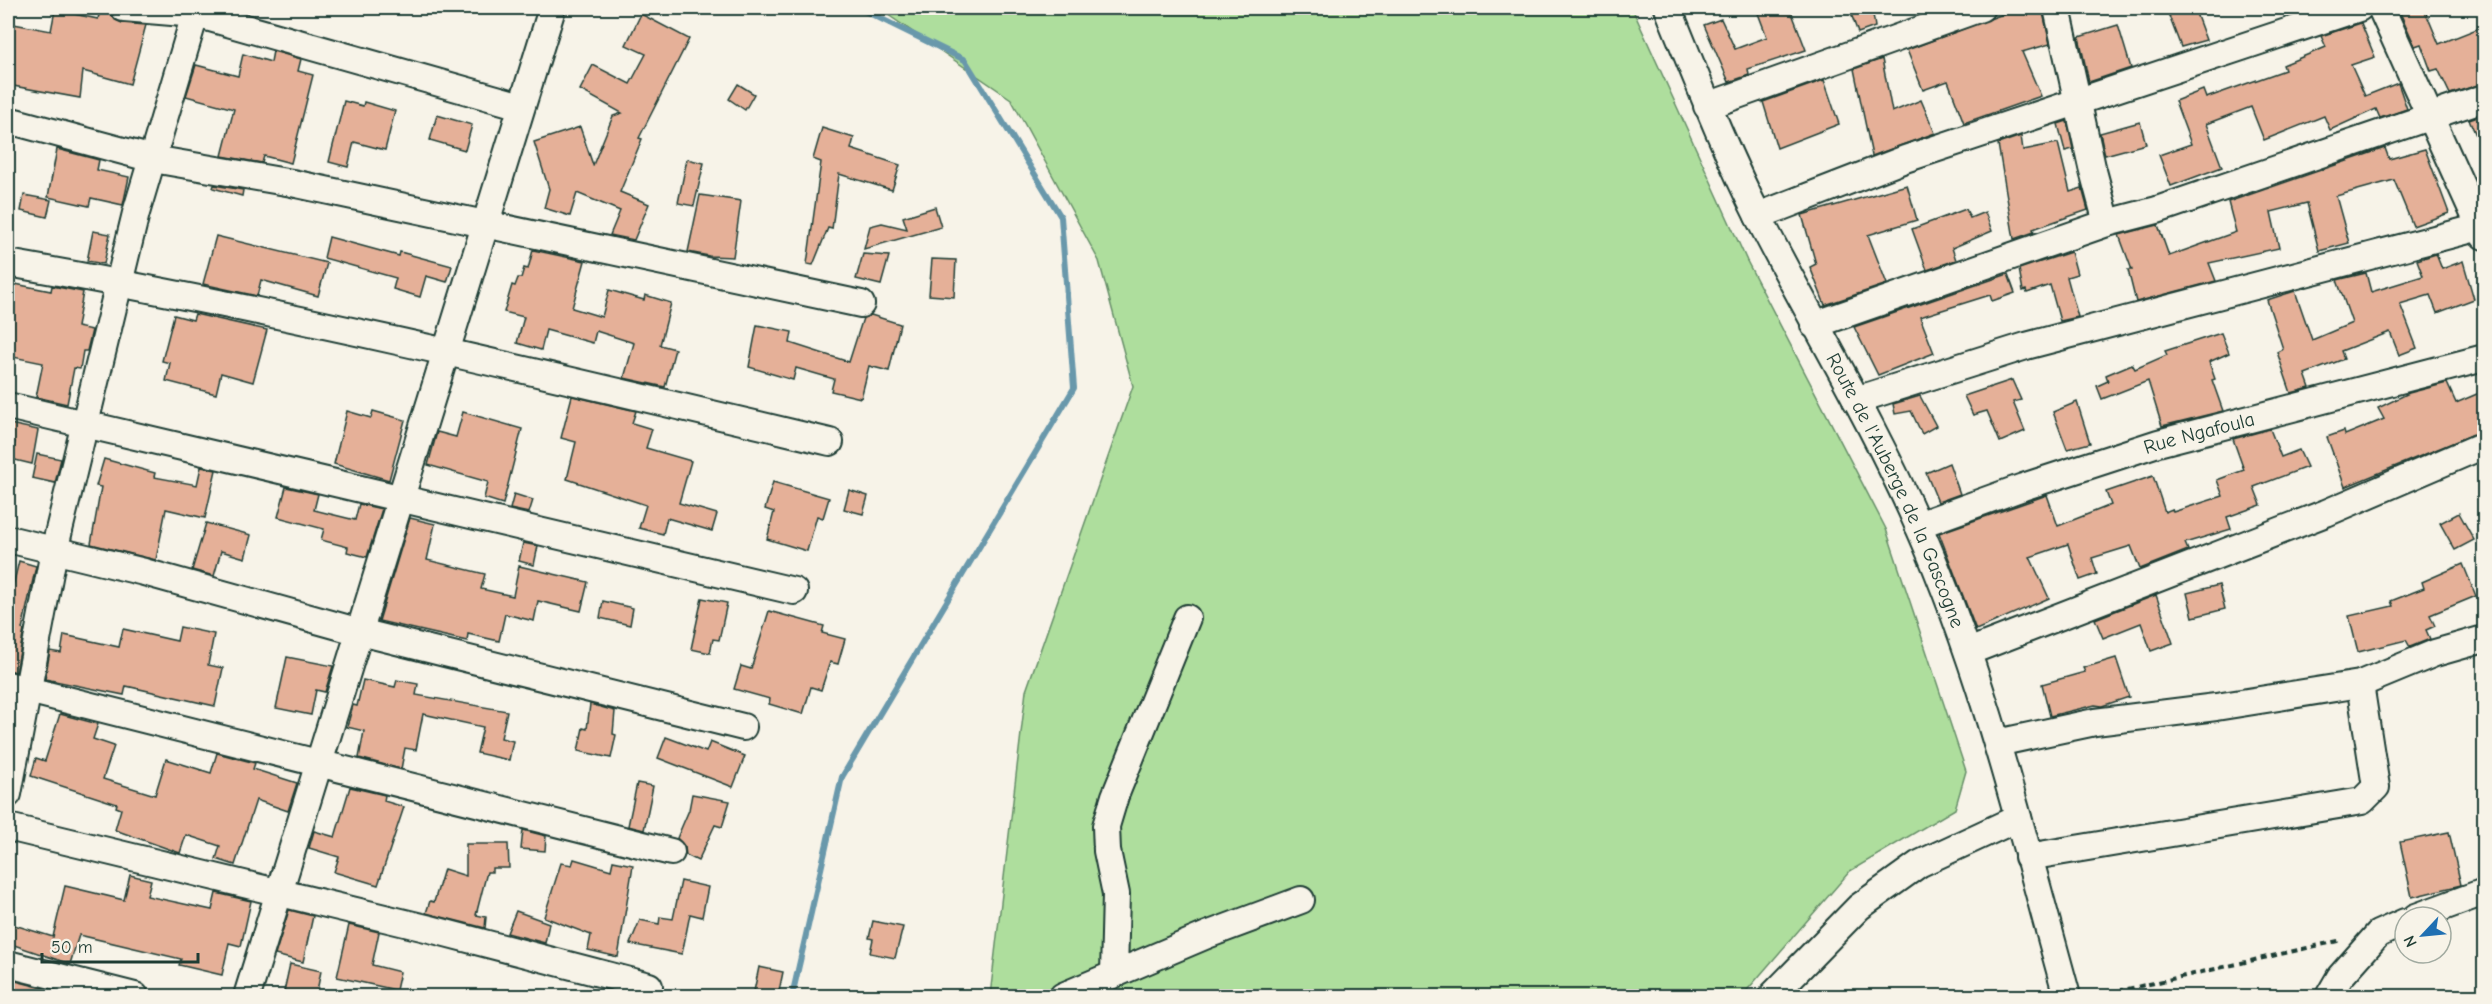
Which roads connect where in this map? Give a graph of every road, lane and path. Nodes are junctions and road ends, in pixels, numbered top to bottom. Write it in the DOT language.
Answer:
graph roads {
  1 [pos="124,8"];
  2 [pos="549,8"];
  3 [pos="1668,8"];
  4 [pos="1981,8"];
  5 [pos="2057,8"];
  6 [pos="2359,8"];
  7 [pos="2381,8"];
  8 [pos="196,11"];
  9 [pos="2484,98"];
  10 [pos="2077,100"];
  11 [pos="520,106"];
  12 [pos="1707,106"];
  13 [pos="2431,116"];
  14 [pos="8,120"];
  15 [pos="153,159"];
  16 [pos="1758,216"];
  17 [pos="2108,223"];
  18 [pos="484,224"];
  19 [pos="2483,230"];
  20 [pos="8,263"];
  21 [pos="119,282"];
  22 [pos="861,304"];
  23 [pos="1814,325"];
  24 [pos="447,351"];
  25 [pos="2484,358"];
  26 [pos="1856,400"];
  27 [pos="8,405"];
  28 [pos="85,425"];
  29 [pos="830,442"];
  30 [pos="2484,445"];
  31 [pos="401,497"];
  32 [pos="1918,525"];
  33 [pos="8,539"];
  34 [pos="54,550"];
  35 [pos="794,591"];
  36 [pos="1186,618"];
  37 [pos="360,632"];
  38 [pos="2484,639"];
  39 [pos="1968,652"];
  40 [pos="2360,684"];
  41 [pos="17,687"];
  42 [pos="743,727"];
  43 [pos="1996,743"];
  44 [pos="321,765"];
  45 [pos="8,794"];
  46 [pos="2018,818"];
  47 [pos="8,827"];
  48 [pos="671,852"];
  49 [pos="2028,857"];
  50 [pos="2484,892"];
  51 [pos="278,893"];
  52 [pos="1301,900"];
  53 [pos="2448,905"];
  54 [pos="2393,927"];
  55 [pos="2378,934"];
  56 [pos="8,964"];
  57 [pos="1114,974"];
  58 [pos="649,986"];
  59 [pos="135,996"];
  60 [pos="247,996"];
  61 [pos="1063,996"];
  62 [pos="1772,996"];
  63 [pos="2067,996"];
  64 [pos="2097,996"];
  65 [pos="2329,996"];
  1 -- 8 [label="street"];
  2 -- 11 [label="street"];
  3 -- 12 [label="street, Route de l'Auberge de la Gascogne"];
  4 -- 12 [label="street"];
  5 -- 10 [label="street"];
  6 -- 10 [label="street"];
  7 -- 13 [label="street"];
  8 -- 11 [label="street"];
  8 -- 15 [label="street"];
  9 -- 13 [label="street"];
  10 -- 16 [label="street"];
  10 -- 17 [label="street"];
  11 -- 18 [label="street"];
  12 -- 16 [label="street, Route de l'Auberge de la Gascogne"];
  13 -- 17 [label="street"];
  13 -- 19 [label="street"];
  14 -- 15 [label="street"];
  15 -- 18 [label="street"];
  15 -- 21 [label="street"];
  16 -- 23 [label="street, Route de l'Auberge de la Gascogne"];
  17 -- 23 [label="street"];
  18 -- 22 [label="street"];
  18 -- 24 [label="street"];
  19 -- 26 [label="street"];
  20 -- 21 [label="street"];
  21 -- 24 [label="street"];
  21 -- 28 [label="street"];
  23 -- 26 [label="street, Route de l'Auberge de la Gascogne"];
  24 -- 29 [label="street"];
  24 -- 31 [label="street"];
  25 -- 32 [label="street, Rue Ngafoula"];
  26 -- 32 [label="street, Route de l'Auberge de la Gascogne"];
  27 -- 28 [label="street"];
  28 -- 31 [label="street"];
  28 -- 34 [label="street"];
  30 -- 39 [label="street"];
  31 -- 35 [label="street"];
  31 -- 37 [label="street"];
  32 -- 39 [label="street, Route de l'Auberge de la Gascogne"];
  33 -- 34 [label="street"];
  34 -- 37 [label="street"];
  34 -- 41 [label="street"];
  36 -- 57 [label="street"];
  37 -- 42 [label="street"];
  37 -- 44 [label="street"];
  38 -- 40 [label="street"];
  39 -- 43 [label="street, Route de l'Auberge de la Gascogne"];
  40 -- 43 [label="street"];
  40 -- 49 [label="street"];
  41 -- 44 [label="street"];
  41 -- 45 [label="street"];
  43 -- 46 [label="street, Route de l'Auberge de la Gascogne"];
  44 -- 48 [label="street"];
  44 -- 51 [label="street"];
  46 -- 49 [label="street, Route de l'Auberge de la Gascogne"];
  46 -- 62 [label="street"];
  47 -- 51 [label="street"];
  49 -- 63 [label="street, Route de l'Auberge de la Gascogne"];
  50 -- 53 [label="street"];
  51 -- 58 [label="street"];
  51 -- 60 [label="street"];
  52 -- 57 [label="street"];
  54 -- 55 [label="street"];
  55 -- 64 [label="path"];
  55 -- 65 [label="street"];
  56 -- 59 [label="street"];
  57 -- 61 [label="street"];
}
